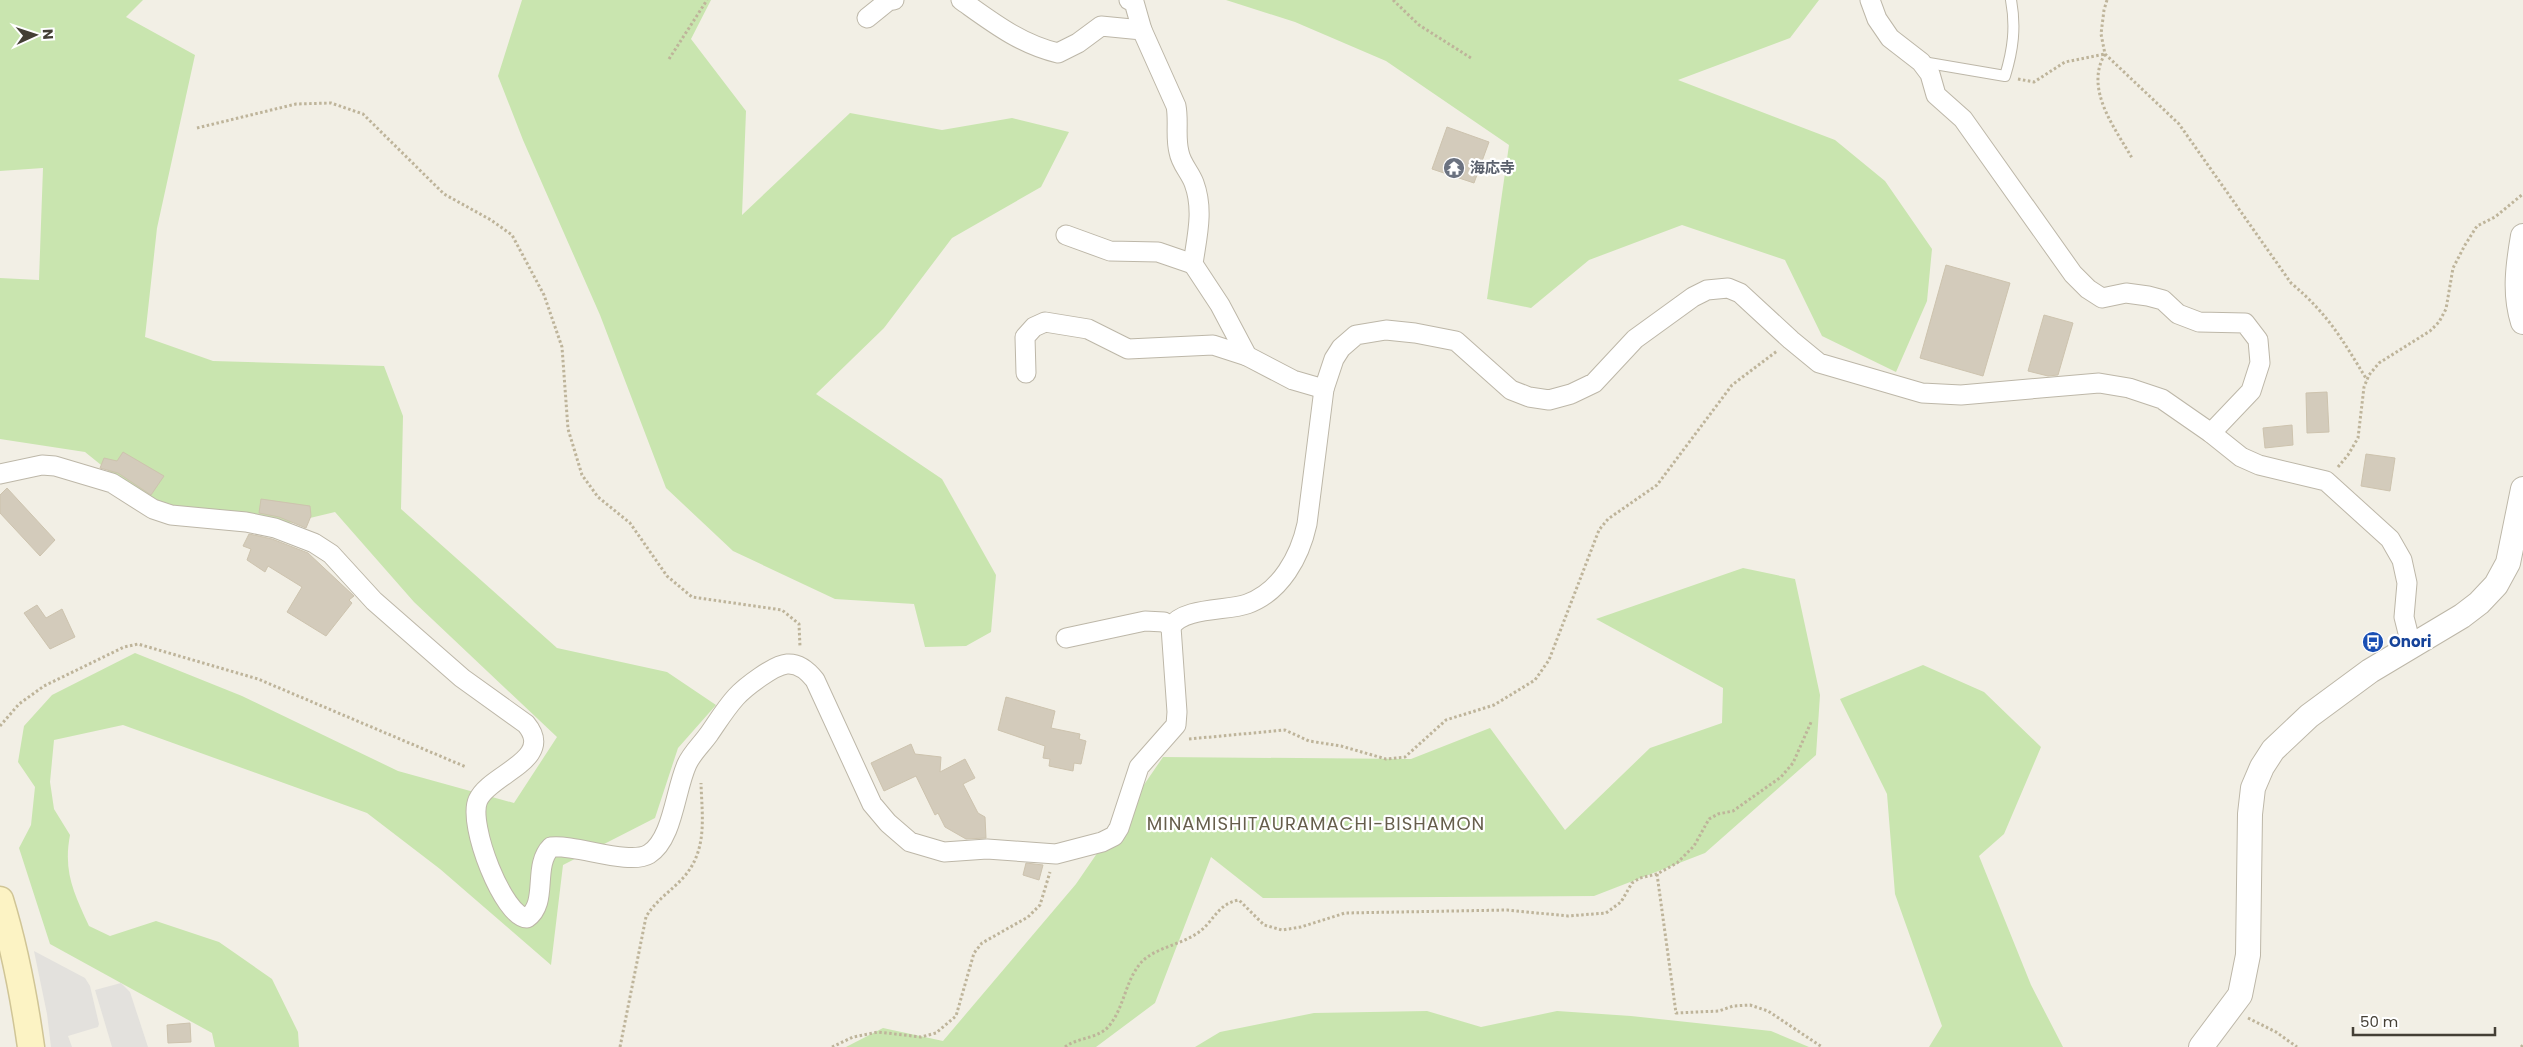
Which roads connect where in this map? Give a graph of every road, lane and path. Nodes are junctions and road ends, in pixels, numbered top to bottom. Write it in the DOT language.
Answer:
graph roads {
  1 [pos="707,0"];
  2 [pos="894,0"];
  3 [pos="962,0"];
  4 [pos="1129,0"];
  5 [pos="1393,0"];
  6 [pos="1870,0"];
  7 [pos="2011,0"];
  8 [pos="2108,0"];
  9 [pos="868,18"];
  10 [pos="1142,30"];
  11 [pos="2105,54"];
  12 [pos="1471,58"];
  13 [pos="669,59"];
  14 [pos="1921,62"];
  15 [pos="2005,76"];
  16 [pos="197,128"];
  17 [pos="2132,158"];
  18 [pos="2523,194"];
  19 [pos="1066,235"];
  20 [pos="2523,236"];
  21 [pos="1193,264"];
  22 [pos="2523,322"];
  23 [pos="1791,340"];
  24 [pos="1247,356"];
  25 [pos="1026,373"];
  26 [pos="2366,380"];
  27 [pos="1324,389"];
  28 [pos="2211,433"];
  29 [pos="0,474"];
  30 [pos="2326,481"];
  31 [pos="2523,489"];
  32 [pos="1171,627"];
  33 [pos="1066,638"];
  34 [pos="2411,645"];
  35 [pos="796,664"];
  36 [pos="1812,720"];
  37 [pos="0,726"];
  38 [pos="1164,739"];
  39 [pos="466,768"];
  40 [pos="700,778"];
  41 [pos="1056,854"];
  42 [pos="1657,874"];
  43 [pos="0,900"];
  44 [pos="2231,1009"];
  45 [pos="31,1047"];
  46 [pos="620,1047"];
  47 [pos="832,1047"];
  48 [pos="1065,1047"];
  49 [pos="1822,1047"];
  50 [pos="2201,1047"];
  51 [pos="2297,1047"];
  1 -- 13 [label="path"];
  2 -- 9 [label="street"];
  3 -- 10 [label="street"];
  4 -- 10 [label="street"];
  5 -- 12 [label="path"];
  6 -- 14 [label="street"];
  7 -- 15 [label="lane"];
  8 -- 11 [label="path"];
  10 -- 21 [label="street"];
  11 -- 15 [label="path"];
  11 -- 17 [label="path"];
  11 -- 26 [label="path"];
  14 -- 15 [label="lane"];
  14 -- 28 [label="street"];
  16 -- 35 [label="path"];
  18 -- 26 [label="path"];
  19 -- 21 [label="street"];
  20 -- 22 [label="street"];
  21 -- 24 [label="street"];
  23 -- 27 [label="street"];
  23 -- 28 [label="street"];
  23 -- 38 [label="path"];
  24 -- 25 [label="street"];
  24 -- 27 [label="street"];
  26 -- 30 [label="path"];
  27 -- 32 [label="street"];
  28 -- 30 [label="street"];
  29 -- 35 [label="street"];
  30 -- 34 [label="street"];
  31 -- 34 [label="street"];
  32 -- 33 [label="street"];
  32 -- 38 [label="street"];
  34 -- 44 [label="street"];
  35 -- 41 [label="street"];
  36 -- 42 [label="path"];
  37 -- 39 [label="path"];
  38 -- 41 [label="street"];
  40 -- 46 [label="path"];
  41 -- 47 [label="path"];
  42 -- 48 [label="path"];
  42 -- 49 [label="path"];
  43 -- 45 [label="main road"];
  44 -- 50 [label="street"];
  44 -- 51 [label="path"];
}
